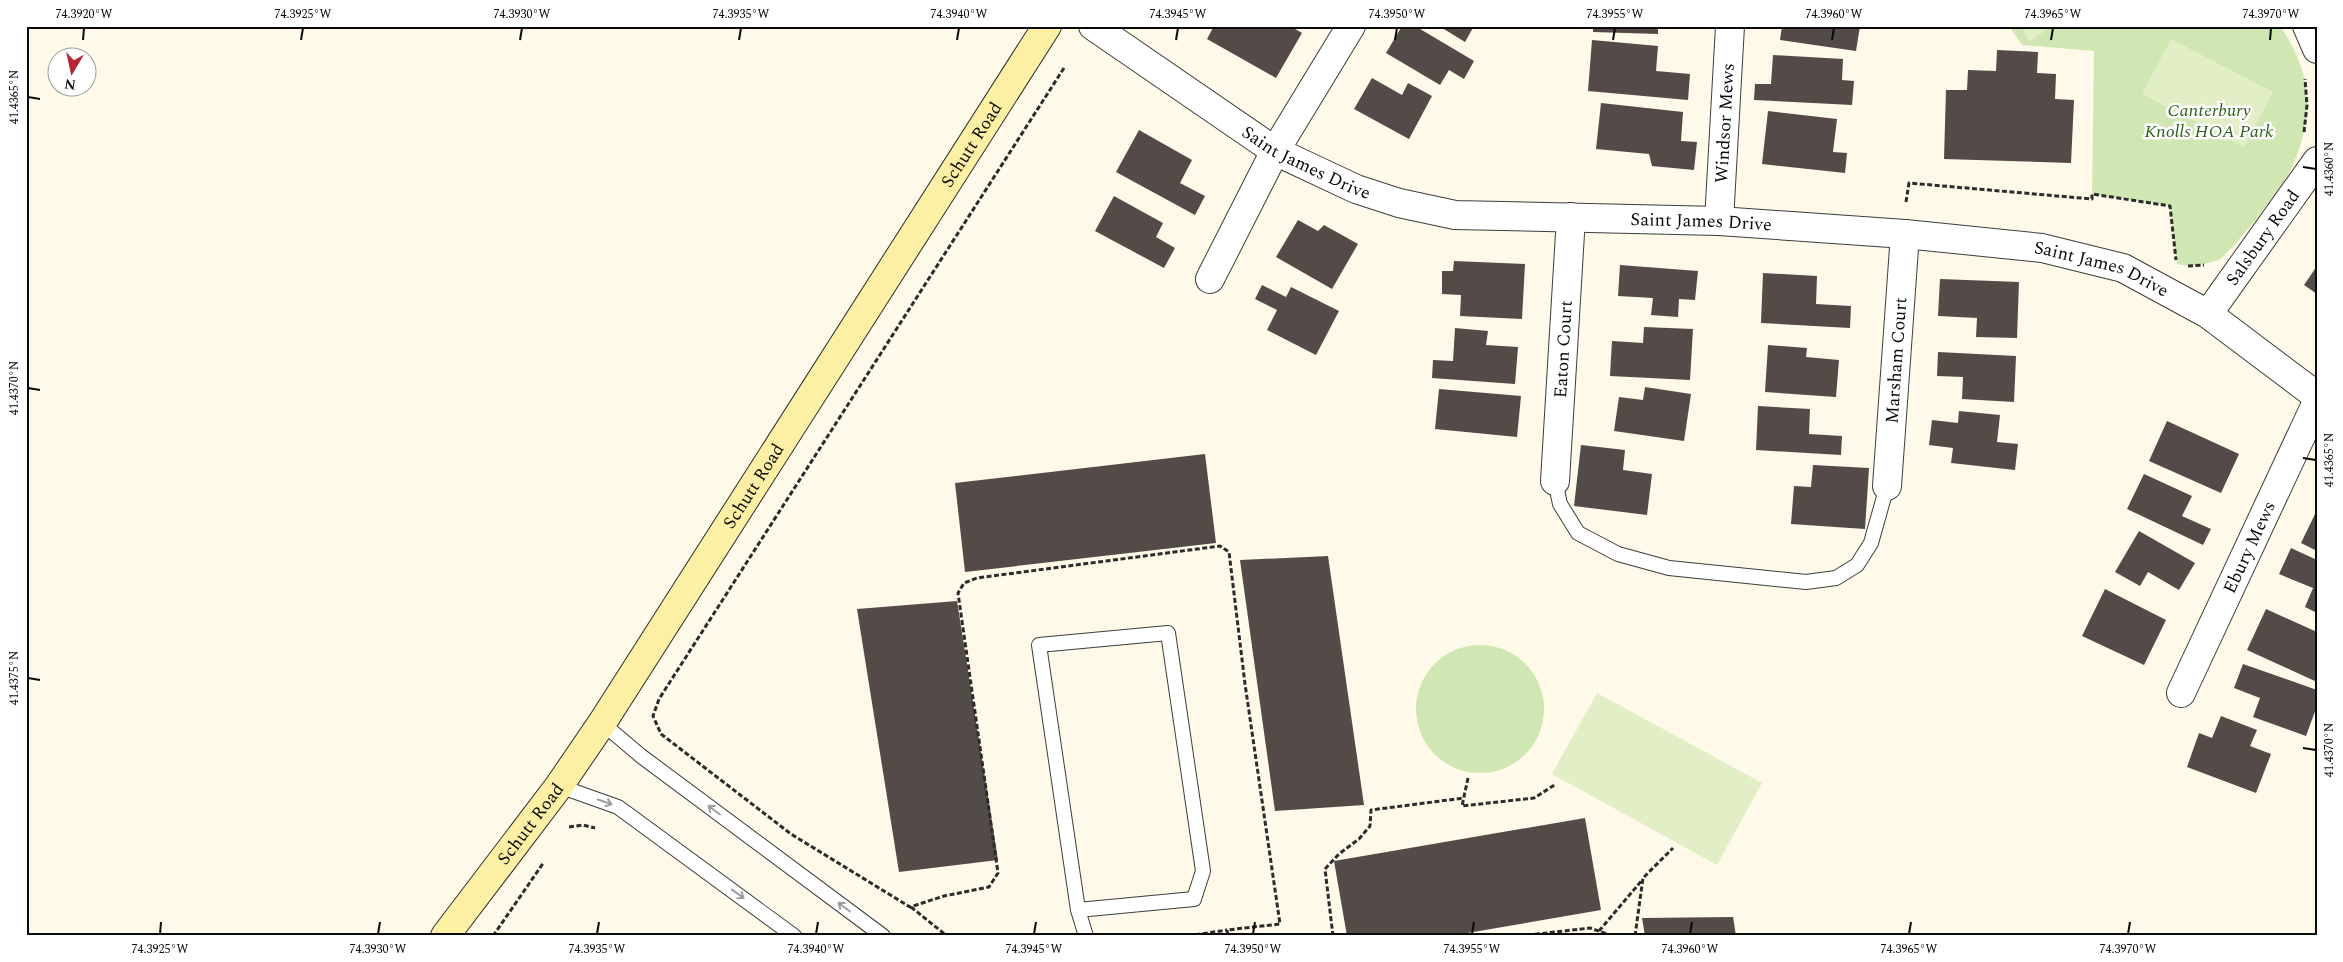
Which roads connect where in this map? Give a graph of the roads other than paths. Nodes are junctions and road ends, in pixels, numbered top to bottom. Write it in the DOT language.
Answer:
graph roads {
  1 [pos="1047,26"];
  2 [pos="1093,26"];
  3 [pos="1351,26"];
  4 [pos="1730,26"];
  5 [pos="2310,150"];
  6 [pos="1275,151"];
  7 [pos="1571,217"];
  8 [pos="1720,221"];
  9 [pos="1905,234"];
  10 [pos="1210,279"];
  11 [pos="2208,314"];
  12 [pos="2317,396"];
  13 [pos="2317,402"];
  14 [pos="1554,481"];
  15 [pos="1886,486"];
  16 [pos="2181,693"];
  17 [pos="602,723"];
  18 [pos="559,786"];
  19 [pos="1078,910"];
  20 [pos="445,936"];
  21 [pos="794,936"];
  22 [pos="883,936"];
  23 [pos="1086,936"];
  1 -- 17 [label="street, Schutt Road"];
  2 -- 6 [label="street, Saint James Drive"];
  3 -- 6 [label="street"];
  4 -- 8 [label="street, Windsor Mews"];
  5 -- 11 [label="street, Salsbury Road"];
  6 -- 7 [label="street, Saint James Drive"];
  6 -- 10 [label="street"];
  7 -- 8 [label="street, Saint James Drive"];
  7 -- 14 [label="street, Eaton Court"];
  8 -- 9 [label="street, Saint James Drive"];
  9 -- 11 [label="street, Saint James Drive"];
  9 -- 15 [label="street, Marsham Court"];
  11 -- 12 [label="street, Saint James Drive"];
  13 -- 16 [label="street, Ebury Mews"];
  14 -- 15 [label="lane"];
  17 -- 18 [label="street, Schutt Road"];
  22 -- 17 [label="lane, one-way"];
  18 -- 20 [label="street, Schutt Road"];
  18 -- 21 [label="lane, one-way"];
  19 -- 19 [label="lane"];
  19 -- 23 [label="lane"];
}
